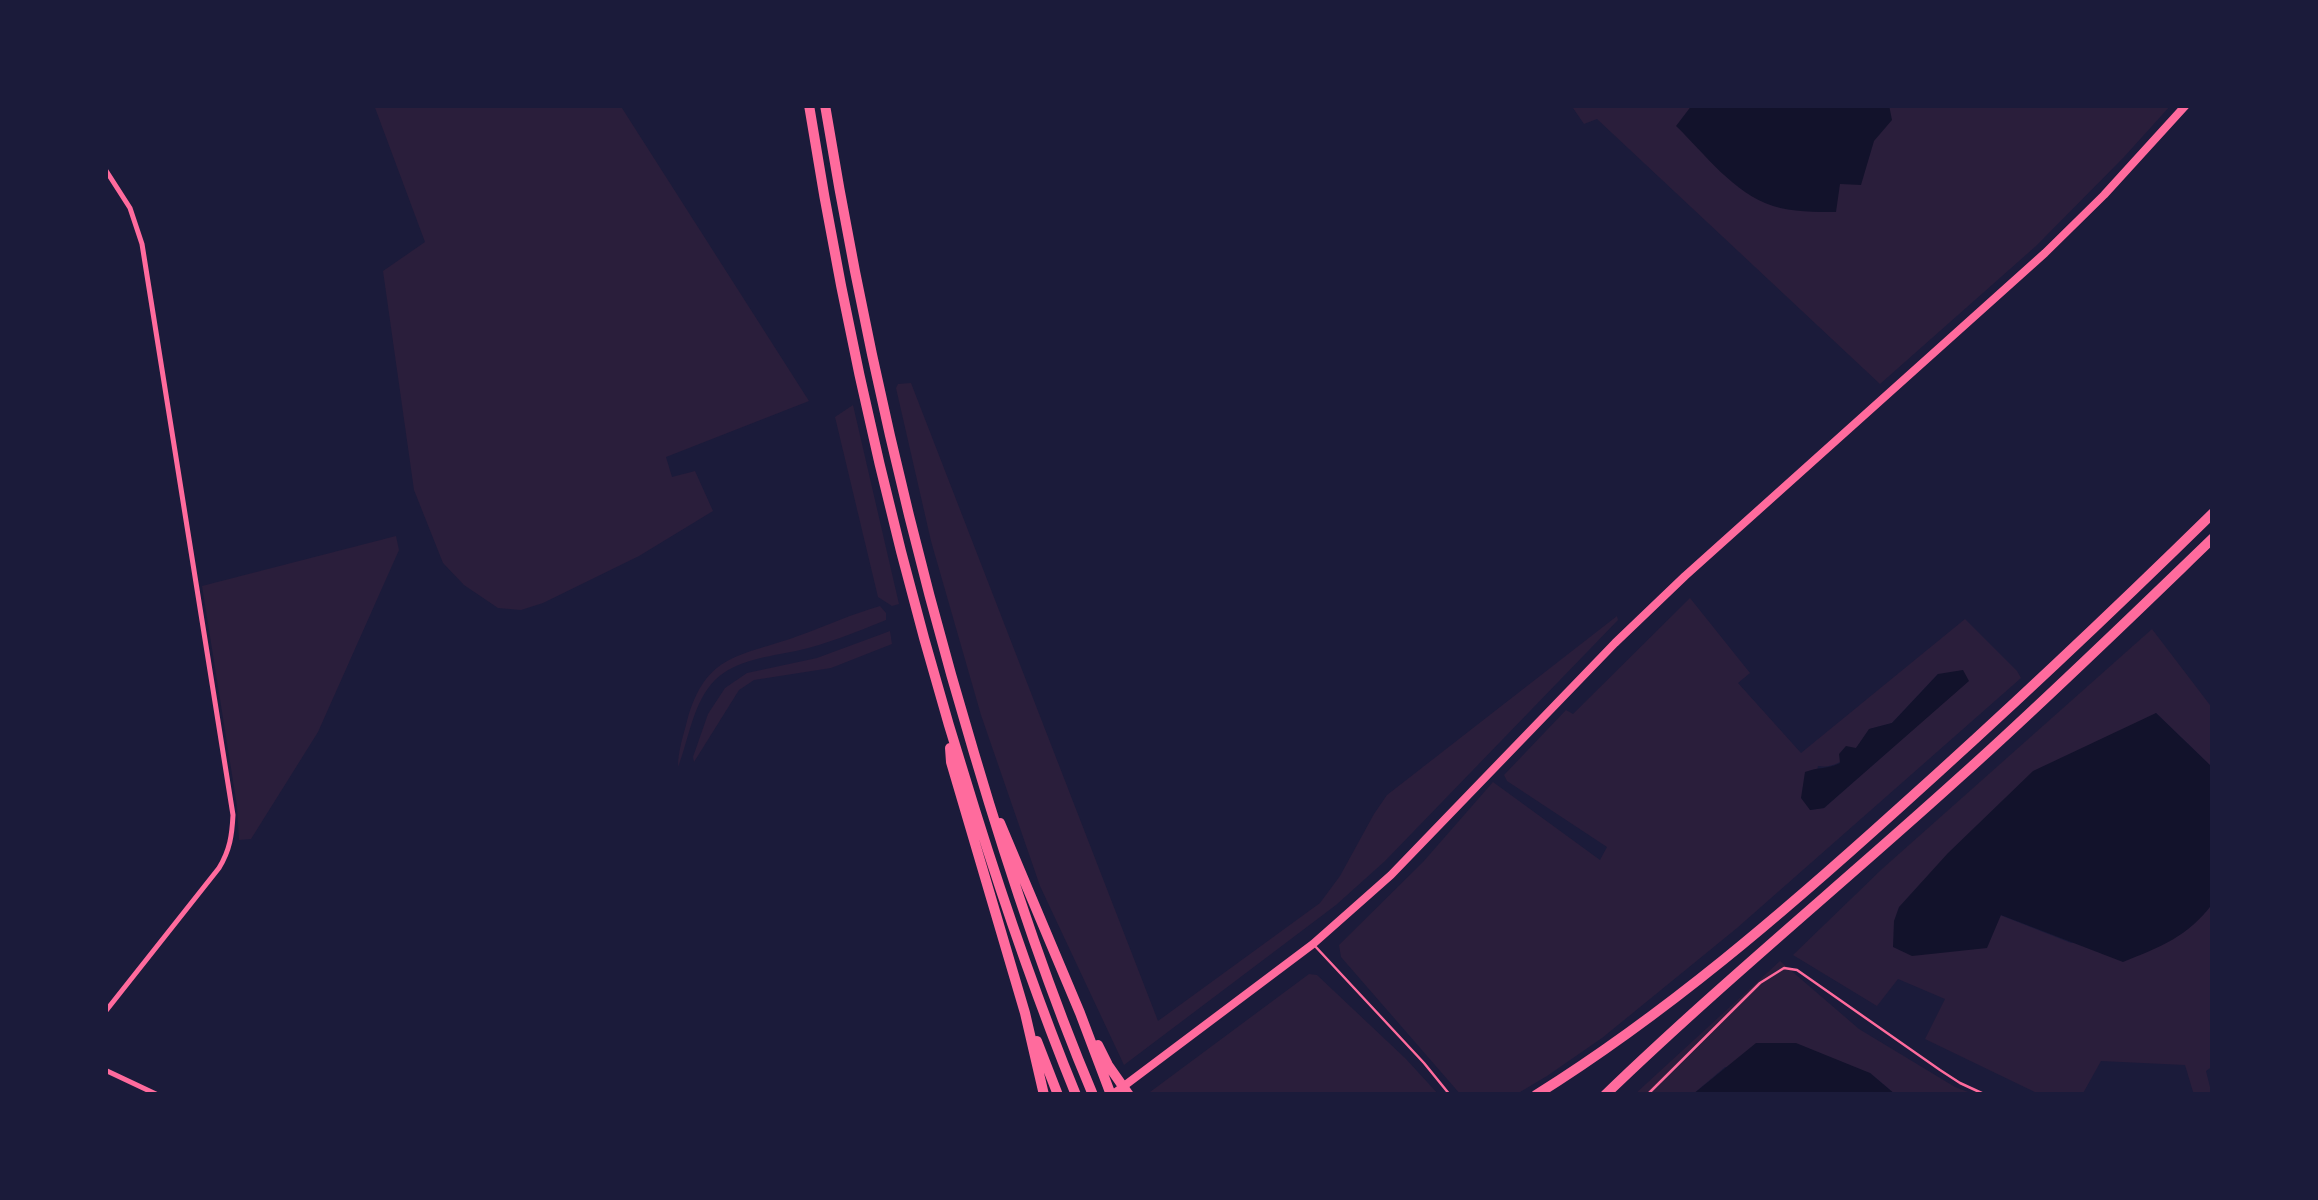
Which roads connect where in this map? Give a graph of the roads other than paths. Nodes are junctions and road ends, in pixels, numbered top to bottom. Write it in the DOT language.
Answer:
graph roads {
  1 [pos="809,105"];
  2 [pos="825,105"];
  3 [pos="2186,105"];
  4 [pos="105,170"];
  5 [pos="2213,514"];
  6 [pos="2213,538"];
  7 [pos="949,727"];
  8 [pos="988,802"];
  9 [pos="1313,944"];
  10 [pos="105,1012"];
  11 [pos="1024,1013"];
  12 [pos="1080,1013"];
  13 [pos="105,1070"];
  14 [pos="158,1095"];
  15 [pos="1044,1095"];
  16 [pos="1058,1095"];
  17 [pos="1076,1095"];
  18 [pos="1093,1095"];
  19 [pos="1112,1095"];
  20 [pos="1129,1095"];
  21 [pos="1450,1095"];
  22 [pos="1536,1095"];
  23 [pos="1605,1095"];
  24 [pos="1646,1095"];
  25 [pos="1986,1095"];
  1 -- 7 [label="highway"];
  2 -- 8 [label="highway"];
  3 -- 9 [label="main road"];
  4 -- 10 [label="street"];
  5 -- 22 [label="highway"];
  6 -- 23 [label="highway"];
  7 -- 11 [label="highway"];
  7 -- 17 [label="highway"];
  8 -- 12 [label="highway"];
  8 -- 18 [label="highway"];
  9 -- 19 [label="main road"];
  9 -- 21 [label="lane"];
  11 -- 15 [label="highway"];
  11 -- 16 [label="highway"];
  12 -- 19 [label="highway"];
  12 -- 20 [label="highway"];
  13 -- 14 [label="street"];
  24 -- 25 [label="lane"];
}
